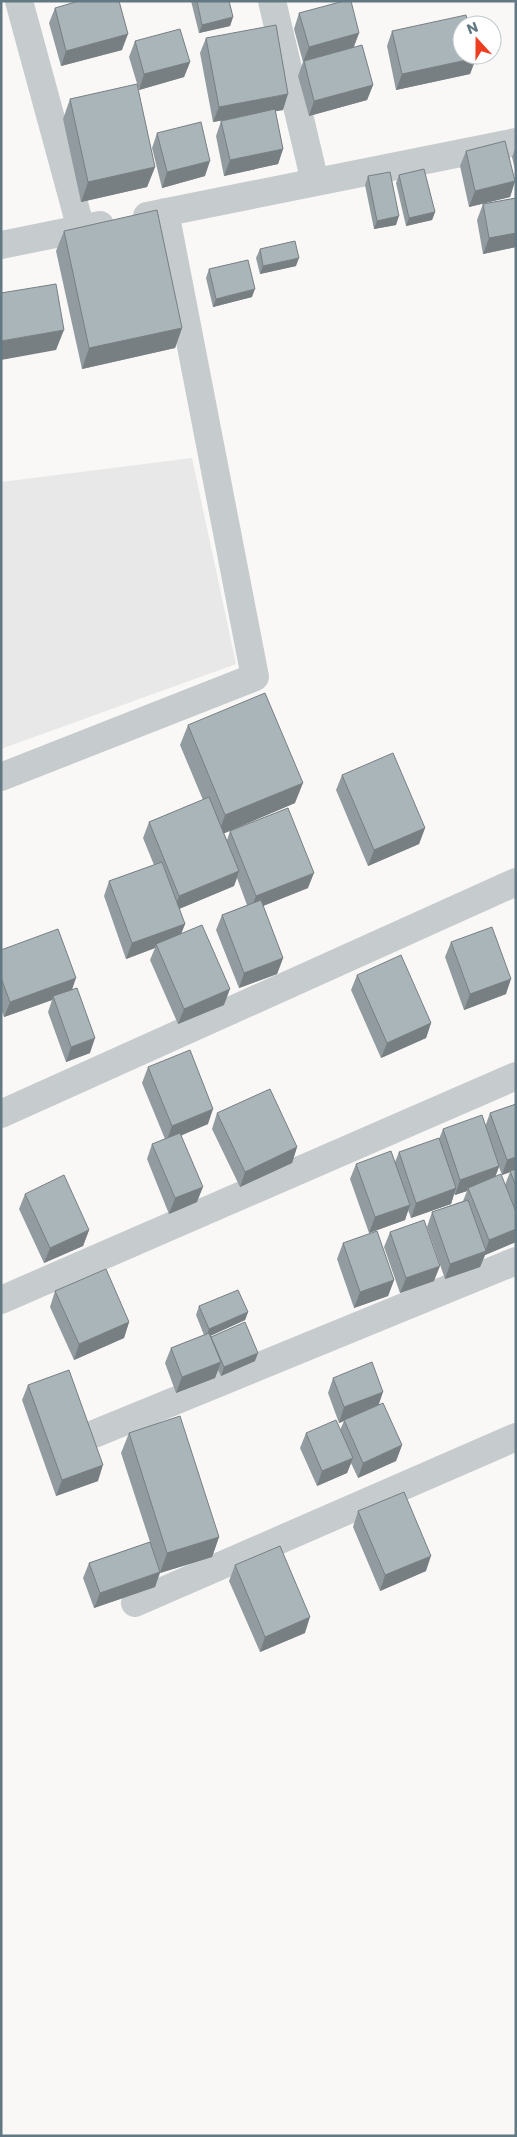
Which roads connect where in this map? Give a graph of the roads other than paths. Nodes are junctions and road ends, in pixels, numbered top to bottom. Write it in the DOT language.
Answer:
graph roads {
  1 [pos="19,1"];
  2 [pos="272,1"];
  3 [pos="516,142"];
  4 [pos="315,182"];
  5 [pos="165,212"];
  6 [pos="81,229"];
  7 [pos="1,245"];
  8 [pos="1,777"];
  9 [pos="516,882"];
  10 [pos="516,1076"];
  11 [pos="1,1114"];
  12 [pos="516,1261"];
  13 [pos="1,1300"];
  14 [pos="94,1434"];
  15 [pos="516,1437"];
  16 [pos="135,1602"];
  1 -- 6 [label="street"];
  2 -- 4 [label="street"];
  3 -- 4 [label="street"];
  4 -- 5 [label="street"];
  5 -- 6 [label="street"];
  5 -- 8 [label="street"];
  6 -- 7 [label="street"];
  9 -- 11 [label="street"];
  10 -- 13 [label="street"];
  12 -- 14 [label="street"];
  15 -- 16 [label="street"];
}
